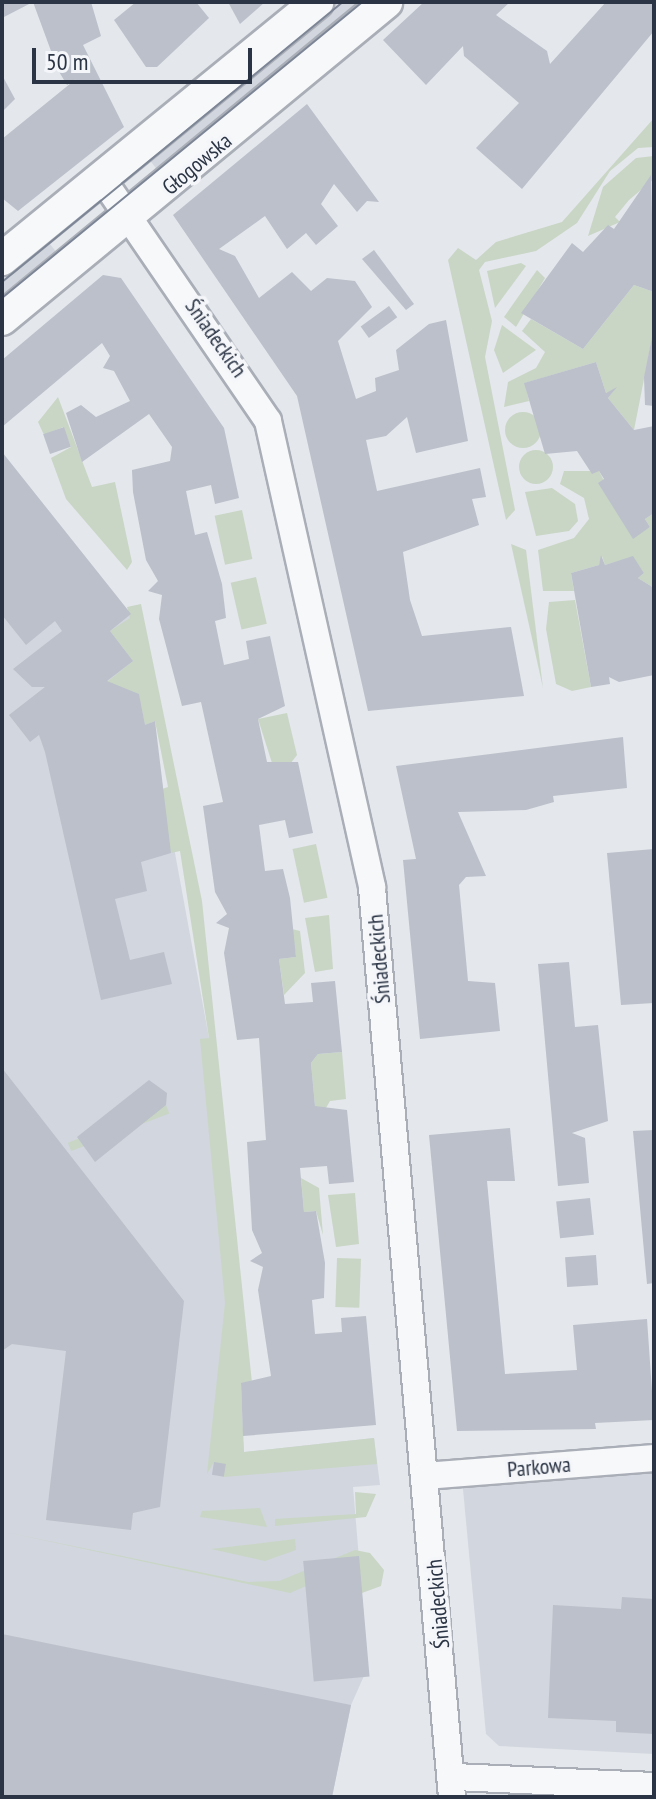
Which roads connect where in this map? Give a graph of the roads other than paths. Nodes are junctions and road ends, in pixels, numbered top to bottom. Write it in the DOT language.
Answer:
graph roads {
  1 [pos="317,2"];
  2 [pos="386,2"];
  3 [pos="103,180"];
  4 [pos="133,217"];
  5 [pos="2,259"];
  6 [pos="2,319"];
  7 [pos="654,1458"];
  8 [pos="425,1476"];
  9 [pos="654,1786"];
  10 [pos="454,1787"];
  1 -- 3 [label="street, Głogowska"];
  2 -- 4 [label="street, Głogowska"];
  3 -- 4 [label="street, Śniadeckich"];
  3 -- 5 [label="street, Głogowska"];
  4 -- 6 [label="street, Głogowska"];
  4 -- 8 [label="street, Śniadeckich"];
  7 -- 8 [label="street, Parkowa"];
  8 -- 10 [label="street, Śniadeckich"];
  9 -- 10 [label="street"];
}
